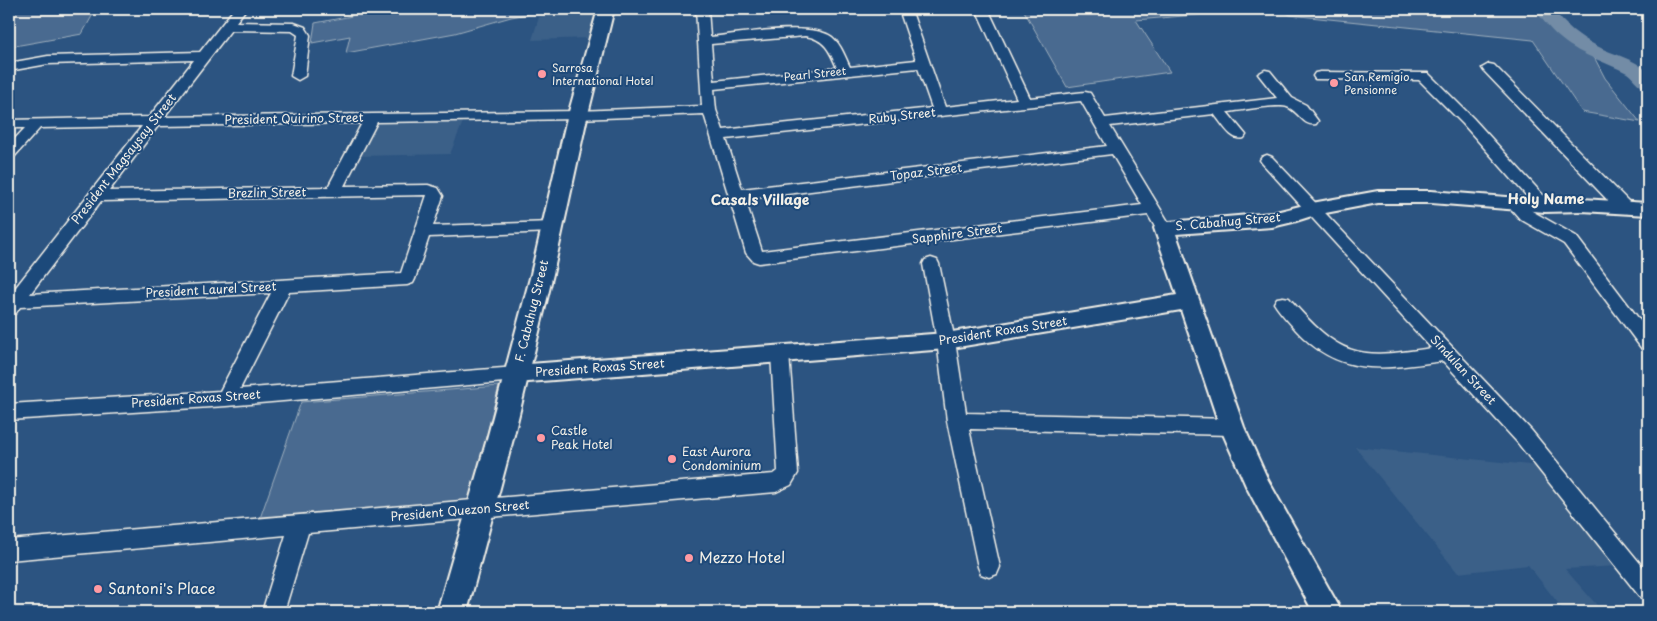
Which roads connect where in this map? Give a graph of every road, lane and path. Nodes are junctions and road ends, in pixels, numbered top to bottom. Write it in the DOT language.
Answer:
graph roads {
  1 [pos="241,9"];
  2 [pos="606,9"];
  3 [pos="702,9"];
  4 [pos="905,9"];
  5 [pos="982,9"];
  6 [pos="227,26"];
  7 [pos="703,41"];
  8 [pos="203,56"];
  9 [pos="924,63"];
  10 [pos="9,67"];
  11 [pos="1489,68"];
  12 [pos="845,71"];
  13 [pos="1265,74"];
  14 [pos="298,76"];
  15 [pos="1320,76"];
  16 [pos="707,86"];
  17 [pos="1287,101"];
  18 [pos="1025,102"];
  19 [pos="1217,109"];
  20 [pos="709,110"];
  21 [pos="940,112"];
  22 [pos="578,115"];
  23 [pos="372,118"];
  24 [pos="1311,121"];
  25 [pos="153,122"];
  26 [pos="1102,123"];
  27 [pos="9,124"];
  28 [pos="37,124"];
  29 [pos="718,135"];
  30 [pos="1239,135"];
  31 [pos="1117,149"];
  32 [pos="9,154"];
  33 [pos="1267,160"];
  34 [pos="333,192"];
  35 [pos="736,195"];
  36 [pos="96,196"];
  37 [pos="1514,203"];
  38 [pos="1545,206"];
  39 [pos="1624,206"];
  40 [pos="1312,209"];
  41 [pos="1648,209"];
  42 [pos="1159,219"];
  43 [pos="552,226"];
  44 [pos="422,232"];
  45 [pos="931,264"];
  46 [pos="284,285"];
  47 [pos="1189,301"];
  48 [pos="1283,303"];
  49 [pos="12,305"];
  50 [pos="946,341"];
  51 [pos="1648,344"];
  52 [pos="1448,353"];
  53 [pos="780,354"];
  54 [pos="516,374"];
  55 [pos="226,398"];
  56 [pos="9,412"];
  57 [pos="957,421"];
  58 [pos="1232,427"];
  59 [pos="482,508"];
  60 [pos="300,525"];
  61 [pos="9,550"];
  62 [pos="989,567"];
  63 [pos="1648,590"];
  64 [pos="273,612"];
  65 [pos="452,612"];
  66 [pos="1328,612"];
  1 -- 6 [label="street, President Magsaysay Street"];
  2 -- 22 [label="main road, F. Cabahug Street"];
  3 -- 7 [label="street"];
  4 -- 9 [label="street"];
  5 -- 18 [label="street"];
  6 -- 8 [label="street, President Magsaysay Street"];
  6 -- 14 [label="street"];
  7 -- 12 [label="street"];
  7 -- 16 [label="street"];
  8 -- 10 [label="street"];
  8 -- 25 [label="street, President Magsaysay Street"];
  9 -- 12 [label="street, Pearl Street"];
  9 -- 21 [label="street"];
  11 -- 39 [label="street"];
  12 -- 16 [label="street, Pearl Street"];
  13 -- 17 [label="street"];
  15 -- 38 [label="street"];
  16 -- 20 [label="street"];
  17 -- 19 [label="street"];
  17 -- 24 [label="street"];
  18 -- 21 [label="street, Ruby Street"];
  18 -- 26 [label="street, Ruby Street"];
  19 -- 26 [label="street"];
  19 -- 30 [label="street"];
  20 -- 22 [label="street, President Quirino Street"];
  20 -- 29 [label="street"];
  21 -- 29 [label="street, Ruby Street"];
  22 -- 23 [label="street, President Quirino Street"];
  22 -- 43 [label="main road, F. Cabahug Street"];
  23 -- 25 [label="street, President Quirino Street"];
  23 -- 34 [label="street"];
  25 -- 28 [label="street, President Quirino Street"];
  25 -- 36 [label="street, President Magsaysay Street"];
  26 -- 31 [label="street"];
  27 -- 28 [label="street, President Quirino Street"];
  28 -- 32 [label="street"];
  29 -- 35 [label="street"];
  31 -- 35 [label="street, Topaz Street"];
  31 -- 42 [label="street"];
  33 -- 40 [label="street, Sindulan Street"];
  34 -- 36 [label="street, Brezlin Street"];
  34 -- 44 [label="street, Brezlin Street"];
  35 -- 42 [label="street, Sapphire Street"];
  36 -- 49 [label="street, President Magsaysay Street"];
  37 -- 38 [label="street, S. Cabahug Street"];
  37 -- 40 [label="street, S. Cabahug Street"];
  37 -- 51 [label="street"];
  38 -- 39 [label="street, S. Cabahug Street"];
  39 -- 41 [label="street, S. Cabahug Street"];
  40 -- 42 [label="street, S. Cabahug Street"];
  40 -- 52 [label="street, Sindulan Street"];
  42 -- 47 [label="street, S. Cabahug Street"];
  43 -- 44 [label="street"];
  43 -- 54 [label="main road, F. Cabahug Street"];
  44 -- 46 [label="street, President Laurel Street"];
  45 -- 50 [label="street"];
  46 -- 49 [label="street, President Laurel Street"];
  46 -- 55 [label="street"];
  47 -- 50 [label="street, President Roxas Street"];
  47 -- 58 [label="street, S. Cabahug Street"];
  48 -- 52 [label="street"];
  50 -- 53 [label="street, President Roxas Street"];
  50 -- 57 [label="street"];
  52 -- 63 [label="street, Sindulan Street"];
  53 -- 54 [label="street, President Roxas Street"];
  53 -- 59 [label="street, President Quezon Street"];
  54 -- 55 [label="street, President Roxas Street"];
  54 -- 59 [label="main road, F. Cabahug Street"];
  55 -- 56 [label="street, President Roxas Street"];
  57 -- 58 [label="street"];
  57 -- 62 [label="street"];
  58 -- 66 [label="street, S. Cabahug Street"];
  59 -- 60 [label="street, President Quezon Street"];
  59 -- 65 [label="main road, F. Cabahug Street"];
  60 -- 61 [label="street, President Quezon Street"];
  60 -- 64 [label="street"];
}
